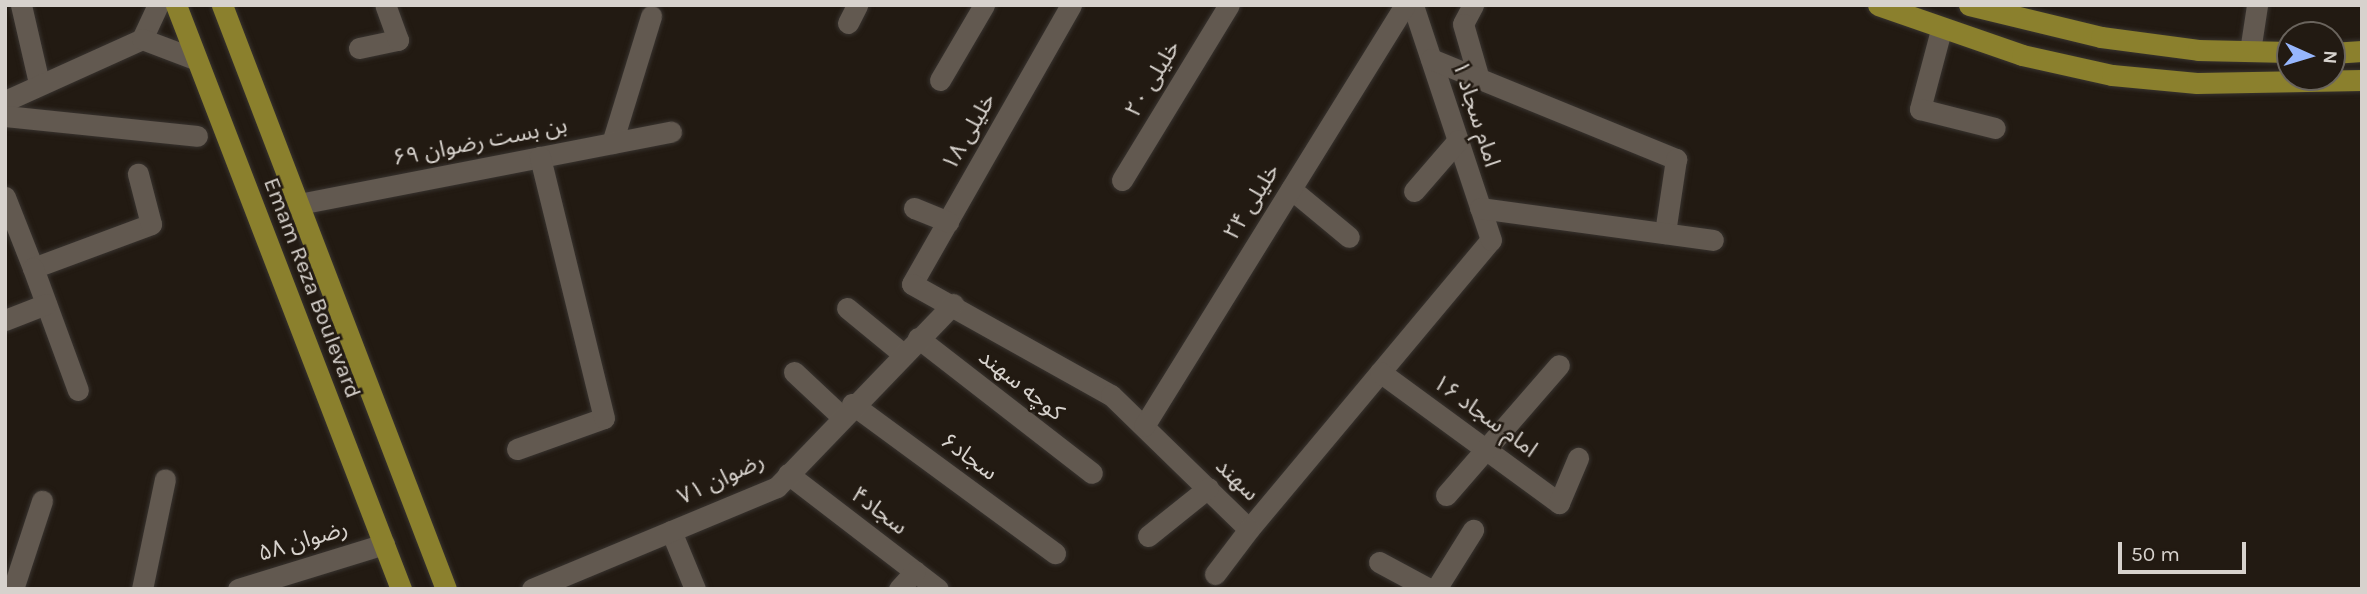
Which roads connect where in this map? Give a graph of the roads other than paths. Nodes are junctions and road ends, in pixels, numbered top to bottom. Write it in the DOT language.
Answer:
graph roads {
  1 [pos="21,5"];
  2 [pos="158,5"];
  3 [pos="176,5"];
  4 [pos="222,5"];
  5 [pos="385,5"];
  6 [pos="984,5"];
  7 [pos="1071,5"];
  8 [pos="1229,5"];
  9 [pos="1405,5"];
  10 [pos="1413,5"];
  11 [pos="1473,5"];
  12 [pos="1878,5"];
  13 [pos="1969,5"];
  14 [pos="2257,5"];
  15 [pos="651,16"];
  16 [pos="1941,30"];
  17 [pos="142,39"];
  18 [pos="359,48"];
  19 [pos="2250,51"];
  20 [pos="2276,52"];
  21 [pos="195,59"];
  22 [pos="1430,59"];
  23 [pos="1479,79"];
  24 [pos="940,80"];
  25 [pos="2362,80"];
  26 [pos="39,83"];
  27 [pos="5,101"];
  28 [pos="5,116"];
  29 [pos="1995,128"];
  30 [pos="671,132"];
  31 [pos="197,136"];
  32 [pos="1458,141"];
  33 [pos="612,143"];
  34 [pos="540,157"];
  35 [pos="138,174"];
  36 [pos="1122,180"];
  37 [pos="1291,189"];
  38 [pos="1414,191"];
  39 [pos="5,197"];
  40 [pos="299,204"];
  41 [pos="915,208"];
  42 [pos="1480,208"];
  43 [pos="948,222"];
  44 [pos="1665,233"];
  45 [pos="1349,237"];
  46 [pos="1491,240"];
  47 [pos="1713,240"];
  48 [pos="33,268"];
  49 [pos="912,284"];
  50 [pos="46,304"];
  51 [pos="953,304"];
  52 [pos="847,308"];
  53 [pos="5,320"];
  54 [pos="918,338"];
  55 [pos="903,354"];
  56 [pos="1559,365"];
  57 [pos="794,372"];
  58 [pos="1380,372"];
  59 [pos="78,390"];
  60 [pos="846,410"];
  61 [pos="1144,426"];
  62 [pos="517,449"];
  63 [pos="1486,449"];
  64 [pos="1578,458"];
  65 [pos="1092,473"];
  66 [pos="788,474"];
  67 [pos="165,479"];
  68 [pos="1208,488"];
  69 [pos="1446,495"];
  70 [pos="42,501"];
  71 [pos="1249,528"];
  72 [pos="1473,530"];
  73 [pos="671,531"];
  74 [pos="1148,536"];
  75 [pos="384,544"];
  76 [pos="1055,553"];
  77 [pos="1380,562"];
  78 [pos="915,571"];
  79 [pos="1215,574"];
  80 [pos="13,589"];
  81 [pos="142,589"];
  82 [pos="238,589"];
  83 [pos="401,589"];
  84 [pos="446,589"];
  85 [pos="533,589"];
  86 [pos="695,589"];
  87 [pos="899,589"];
  88 [pos="938,589"];
  89 [pos="1429,589"];
  90 [pos="1436,589"];
  1 -- 26 [label="street"];
  2 -- 17 [label="street"];
  3 -- 21 [label="main road, Emam Reza Boulevard"];
  4 -- 40 [label="main road, Emam Reza Boulevard"];
  5 -- 18 [label="street"];
  6 -- 24 [label="street"];
  7 -- 43 [label="street, خلیلی ۱۸"];
  8 -- 36 [label="street, خلیلی ۲۰"];
  9 -- 37 [label="street, خلیلی ۲۴"];
  10 -- 22 [label="street, امام سجاد ۱"];
  11 -- 23 [label="street"];
  12 -- 16 [label="main road"];
  13 -- 19 [label="main road"];
  14 -- 19 [label="street"];
  15 -- 33 [label="street"];
  16 -- 25 [label="main road"];
  16 -- 29 [label="street"];
  17 -- 21 [label="street"];
  17 -- 26 [label="street"];
  19 -- 20 [label="main road"];
  21 -- 75 [label="main road, Emam Reza Boulevard"];
  22 -- 23 [label="street"];
  22 -- 32 [label="street, امام سجاد ۱"];
  23 -- 44 [label="street"];
  26 -- 27 [label="street"];
  28 -- 31 [label="street"];
  30 -- 33 [label="street, بن بست رضوان ۶۹"];
  32 -- 38 [label="street"];
  32 -- 42 [label="street, امام سجاد ۱"];
  33 -- 34 [label="street, بن بست رضوان ۶۹"];
  34 -- 40 [label="street, بن بست رضوان ۶۹"];
  34 -- 62 [label="street"];
  35 -- 48 [label="street"];
  37 -- 45 [label="street"];
  37 -- 61 [label="street, خلیلی ۲۴"];
  39 -- 48 [label="street"];
  40 -- 84 [label="main road, Emam Reza Boulevard"];
  41 -- 43 [label="street"];
  42 -- 44 [label="street"];
  42 -- 46 [label="street, امام سجاد ۱"];
  43 -- 49 [label="street, خلیلی ۱۸"];
  44 -- 47 [label="street"];
  46 -- 58 [label="street, سهند"];
  48 -- 50 [label="street"];
  49 -- 51 [label="street, سهند"];
  50 -- 53 [label="street"];
  50 -- 59 [label="street"];
  51 -- 54 [label="street, رضوان ۷۱"];
  51 -- 61 [label="street, سهند"];
  52 -- 55 [label="street"];
  54 -- 55 [label="street, رضوان ۷۱"];
  54 -- 65 [label="street, كوچه سهند"];
  55 -- 60 [label="street, رضوان ۷۱"];
  56 -- 63 [label="street"];
  57 -- 60 [label="street, سجاد۶"];
  58 -- 63 [label="street, امام سجاد ۱۶"];
  58 -- 71 [label="street, سهند"];
  60 -- 66 [label="street, رضوان ۷۱"];
  60 -- 76 [label="street, سجاد۶"];
  61 -- 68 [label="street, سهند"];
  63 -- 64 [label="street, امام سجاد ۱۶"];
  63 -- 69 [label="street"];
  66 -- 73 [label="street, رضوان ۷۱"];
  66 -- 78 [label="street, سجاد۴"];
  67 -- 81 [label="street"];
  68 -- 71 [label="street, سهند"];
  68 -- 74 [label="street"];
  70 -- 80 [label="street"];
  71 -- 79 [label="street"];
  72 -- 90 [label="street"];
  73 -- 85 [label="street, رضوان ۷۱"];
  73 -- 86 [label="street"];
  75 -- 82 [label="street, رضوان ۵۸"];
  75 -- 83 [label="main road, Emam Reza Boulevard"];
  77 -- 89 [label="street"];
  78 -- 87 [label="street"];
  78 -- 88 [label="street, سجاد۴"];
}
